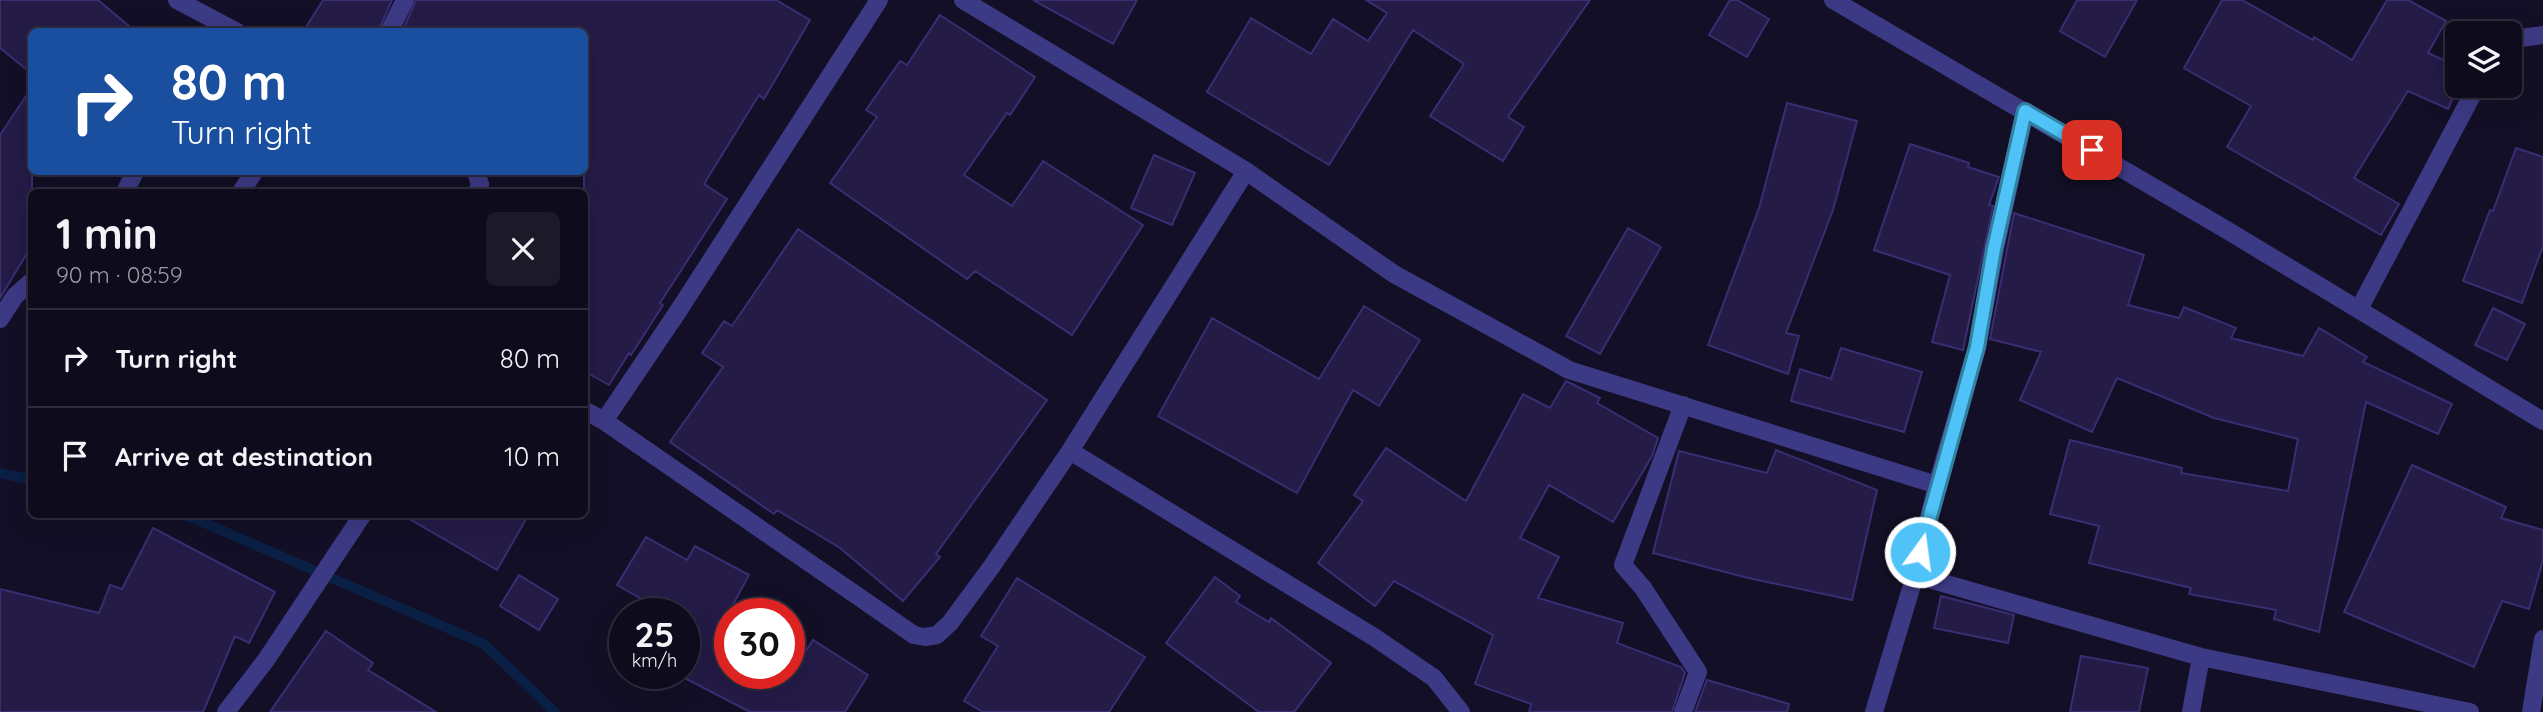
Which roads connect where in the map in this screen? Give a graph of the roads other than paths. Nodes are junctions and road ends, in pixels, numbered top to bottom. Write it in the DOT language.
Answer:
graph roads {
  1 [pos="177,0"];
  2 [pos="405,0"];
  3 [pos="963,0"];
  4 [pos="1833,0"];
  5 [pos="874,2"];
  6 [pos="211,25"];
  7 [pos="391,28"];
  8 [pos="2543,35"];
  9 [pos="2522,38"];
  10 [pos="2471,98"];
  11 [pos="2025,111"];
  12 [pos="1246,171"];
  13 [pos="16,294"];
  14 [pos="2359,309"];
  15 [pos="0,319"];
  16 [pos="1683,405"];
  17 [pos="588,412"];
  18 [pos="604,421"];
  19 [pos="2543,421"];
  20 [pos="1070,450"];
  21 [pos="1937,485"];
  22 [pos="360,518"];
  23 [pos="1915,575"];
  24 [pos="2543,639"];
  25 [pos="2201,657"];
  26 [pos="226,712"];
  27 [pos="1461,712"];
  28 [pos="1683,712"];
  29 [pos="1874,712"];
  30 [pos="2192,712"];
  31 [pos="2470,712"];
  32 [pos="2531,712"];
  1 -- 6 [label="street"];
  2 -- 7 [label="street"];
  3 -- 12 [label="street"];
  4 -- 11 [label="street"];
  5 -- 18 [label="street"];
  8 -- 9 [label="street"];
  10 -- 14 [label="street"];
  11 -- 14 [label="street"];
  11 -- 21 [label="street"];
  12 -- 16 [label="street"];
  12 -- 20 [label="street"];
  13 -- 15 [label="street"];
  14 -- 19 [label="street"];
  16 -- 21 [label="street"];
  16 -- 28 [label="street"];
  17 -- 18 [label="street"];
  18 -- 20 [label="street"];
  20 -- 27 [label="street"];
  21 -- 23 [label="street"];
  22 -- 26 [label="street"];
  23 -- 25 [label="street"];
  23 -- 29 [label="street"];
  24 -- 32 [label="street"];
  25 -- 30 [label="street"];
  25 -- 31 [label="street"];
}
